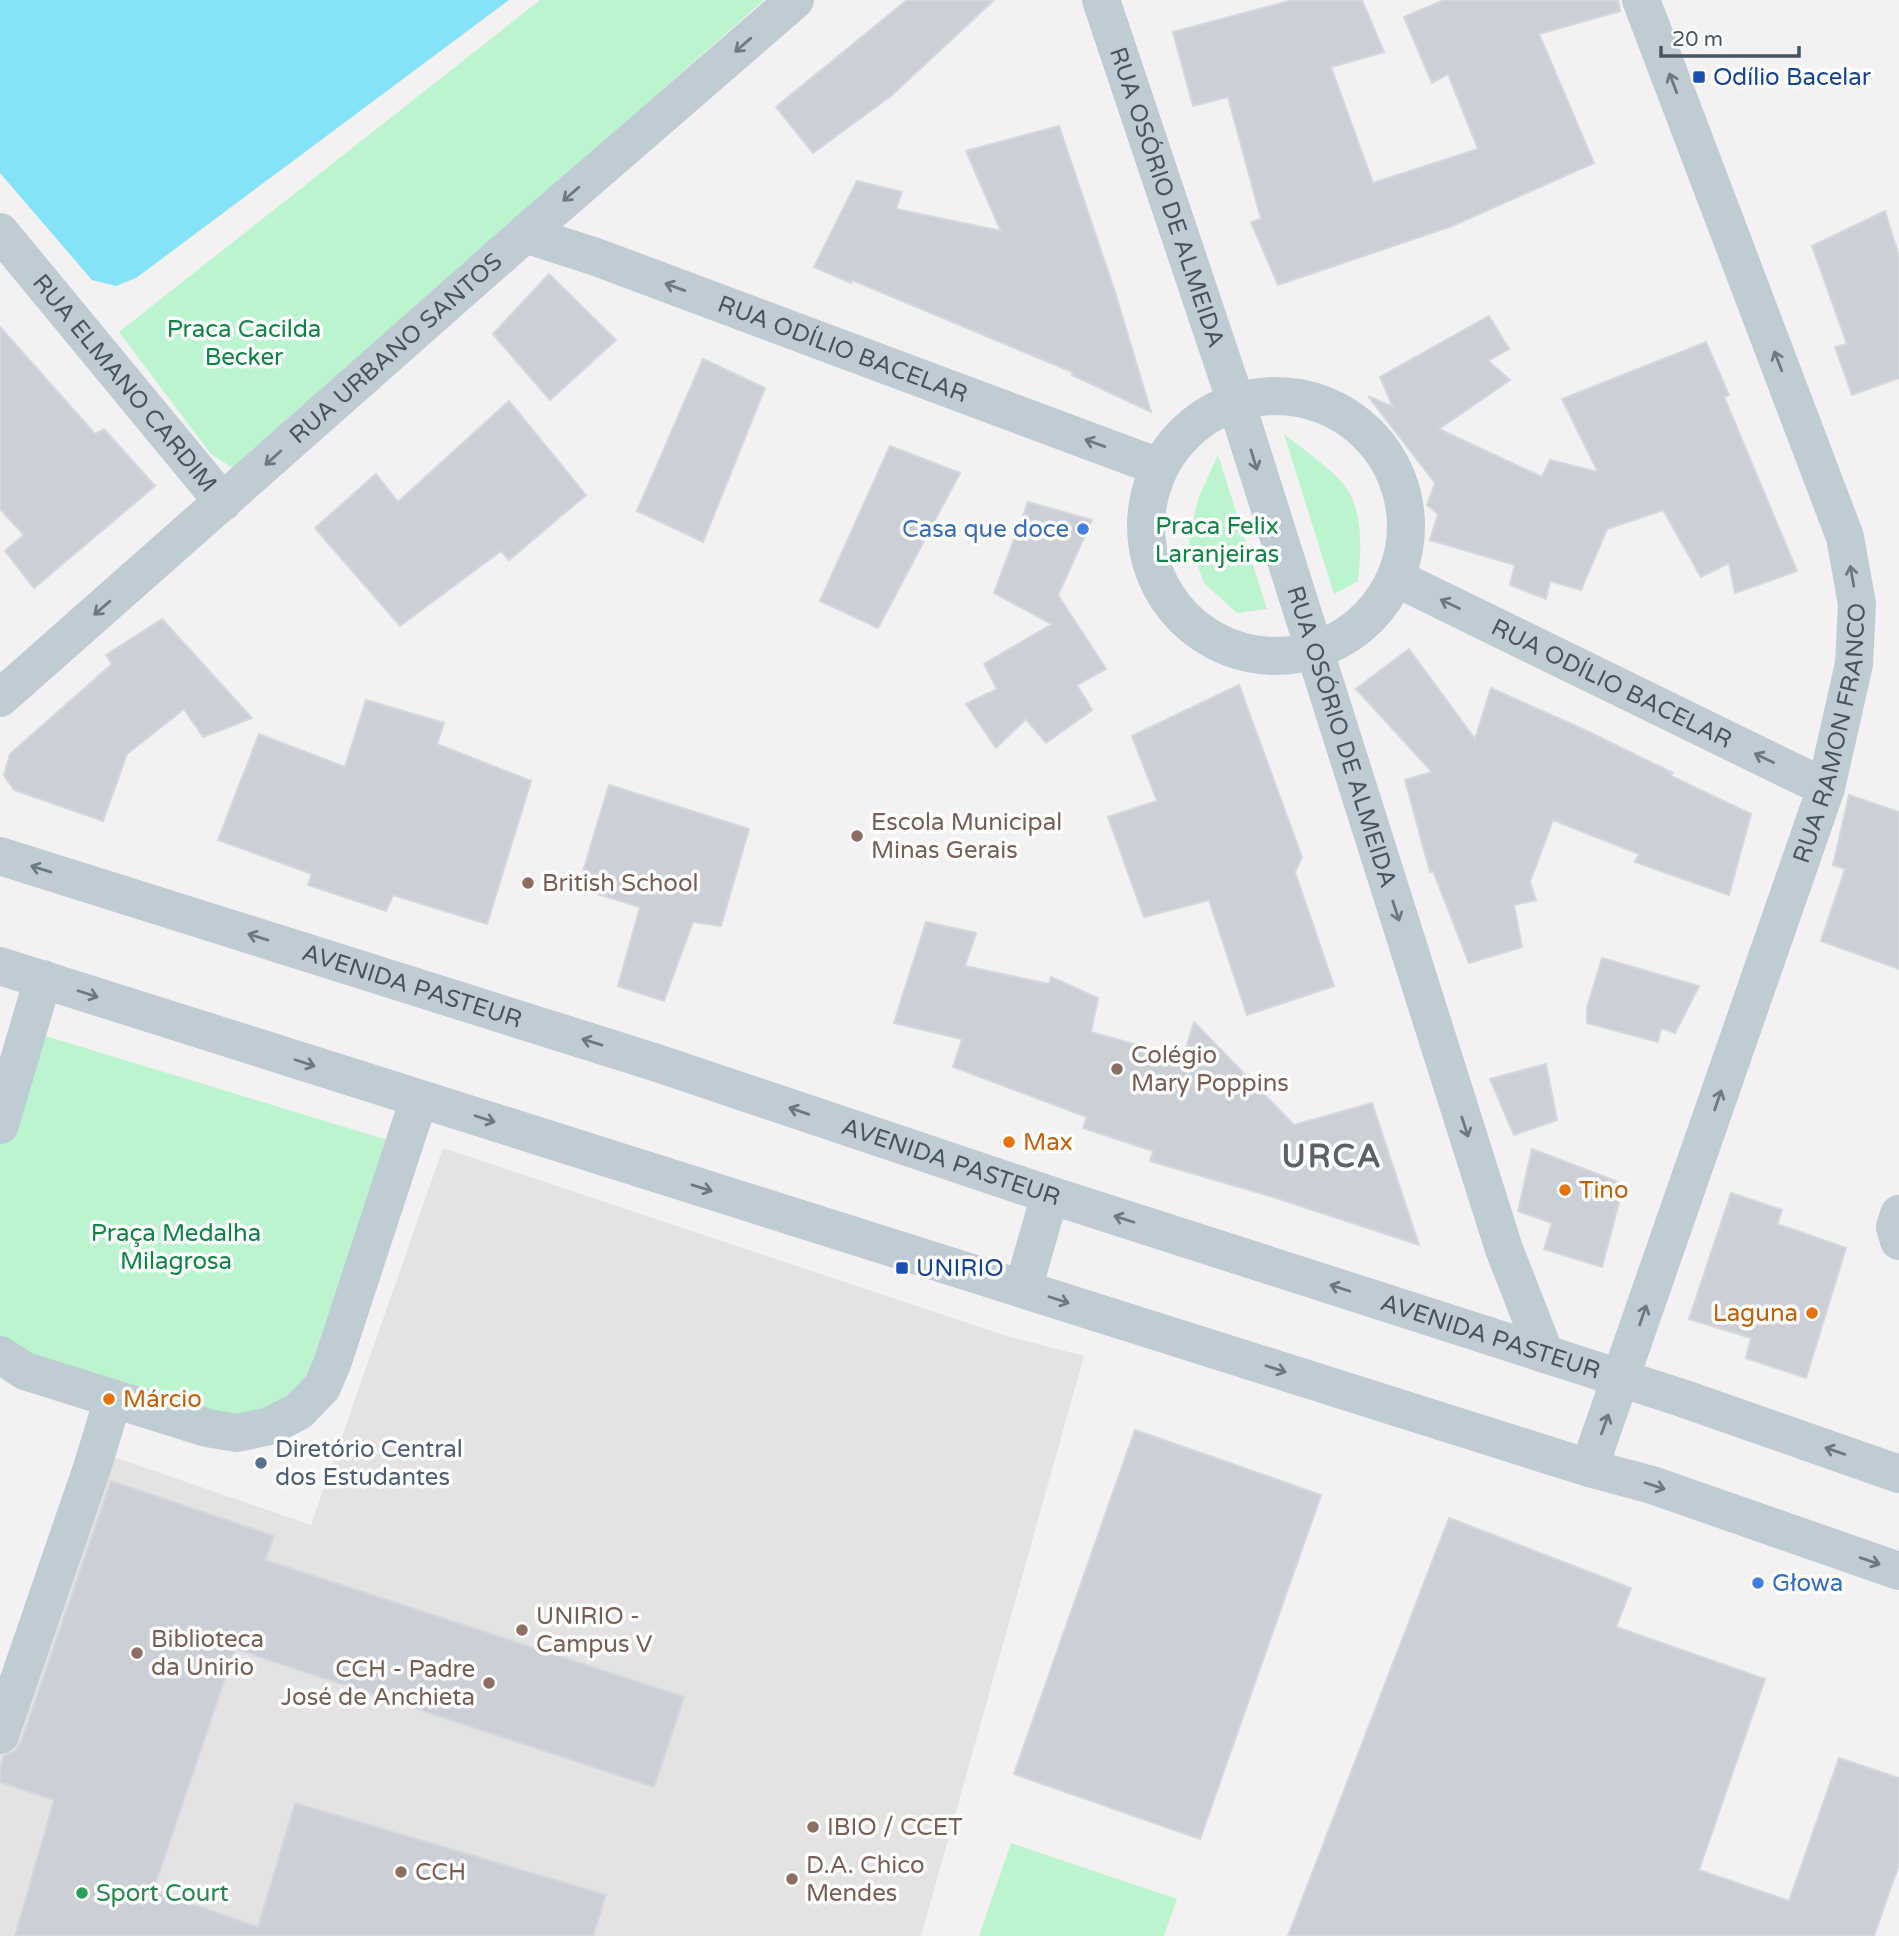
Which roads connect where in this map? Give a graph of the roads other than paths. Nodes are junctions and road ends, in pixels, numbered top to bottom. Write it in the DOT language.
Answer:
graph roads {
  1 [pos="795,0"];
  2 [pos="1101,0"];
  3 [pos="1641,0"];
  4 [pos="0,232"];
  5 [pos="525,234"];
  6 [pos="1236,402"];
  7 [pos="1159,467"];
  8 [pos="223,502"];
  9 [pos="1396,578"];
  10 [pos="1313,652"];
  11 [pos="0,698"];
  12 [pos="1825,788"];
  13 [pos="0,856"];
  14 [pos="0,966"];
  15 [pos="43,979"];
  16 [pos="419,1099"];
  17 [pos="0,1125"];
  18 [pos="1050,1195"];
  19 [pos="1899,1214"];
  20 [pos="1899,1241"];
  21 [pos="1023,1289"];
  22 [pos="1545,1354"];
  23 [pos="0,1355"];
  24 [pos="1621,1379"];
  25 [pos="113,1399"];
  26 [pos="1589,1468"];
  27 [pos="1899,1474"];
  28 [pos="1899,1571"];
  29 [pos="0,1735"];
  1 -- 5 [label="street, RUA URBANO SANTOS, one-way"];
  2 -- 6 [label="street, RUA OSÓRIO DE ALMEIDA"];
  12 -- 3 [label="street, RUA RAMON FRANCO, one-way"];
  4 -- 8 [label="street, RUA ELMANO CARDIM"];
  7 -- 5 [label="street, RUA ODÍLIO BACELAR, one-way"];
  5 -- 8 [label="street, RUA URBANO SANTOS, one-way"];
  6 -- 7 [label="street"];
  6 -- 9 [label="street"];
  6 -- 10 [label="street, RUA OSÓRIO DE ALMEIDA, one-way"];
  7 -- 10 [label="street"];
  8 -- 11 [label="street, RUA URBANO SANTOS, one-way"];
  9 -- 10 [label="street"];
  12 -- 9 [label="street, RUA ODÍLIO BACELAR, one-way"];
  10 -- 22 [label="street, RUA OSÓRIO DE ALMEIDA, one-way"];
  24 -- 12 [label="street, RUA RAMON FRANCO, one-way"];
  18 -- 13 [label="street, AVENIDA PASTEUR, one-way"];
  14 -- 15 [label="street"];
  15 -- 16 [label="street, one-way"];
  15 -- 17 [label="street"];
  16 -- 21 [label="street, one-way"];
  16 -- 25 [label="street"];
  18 -- 21 [label="street"];
  22 -- 18 [label="street, AVENIDA PASTEUR, one-way"];
  19 -- 20 [label="street"];
  21 -- 26 [label="street, one-way"];
  22 -- 24 [label="street, AVENIDA PASTEUR"];
  23 -- 25 [label="street"];
  26 -- 24 [label="street, RUA RAMON FRANCO, one-way"];
  27 -- 24 [label="street, AVENIDA PASTEUR, one-way"];
  25 -- 29 [label="street"];
  26 -- 28 [label="street, one-way"];
}
